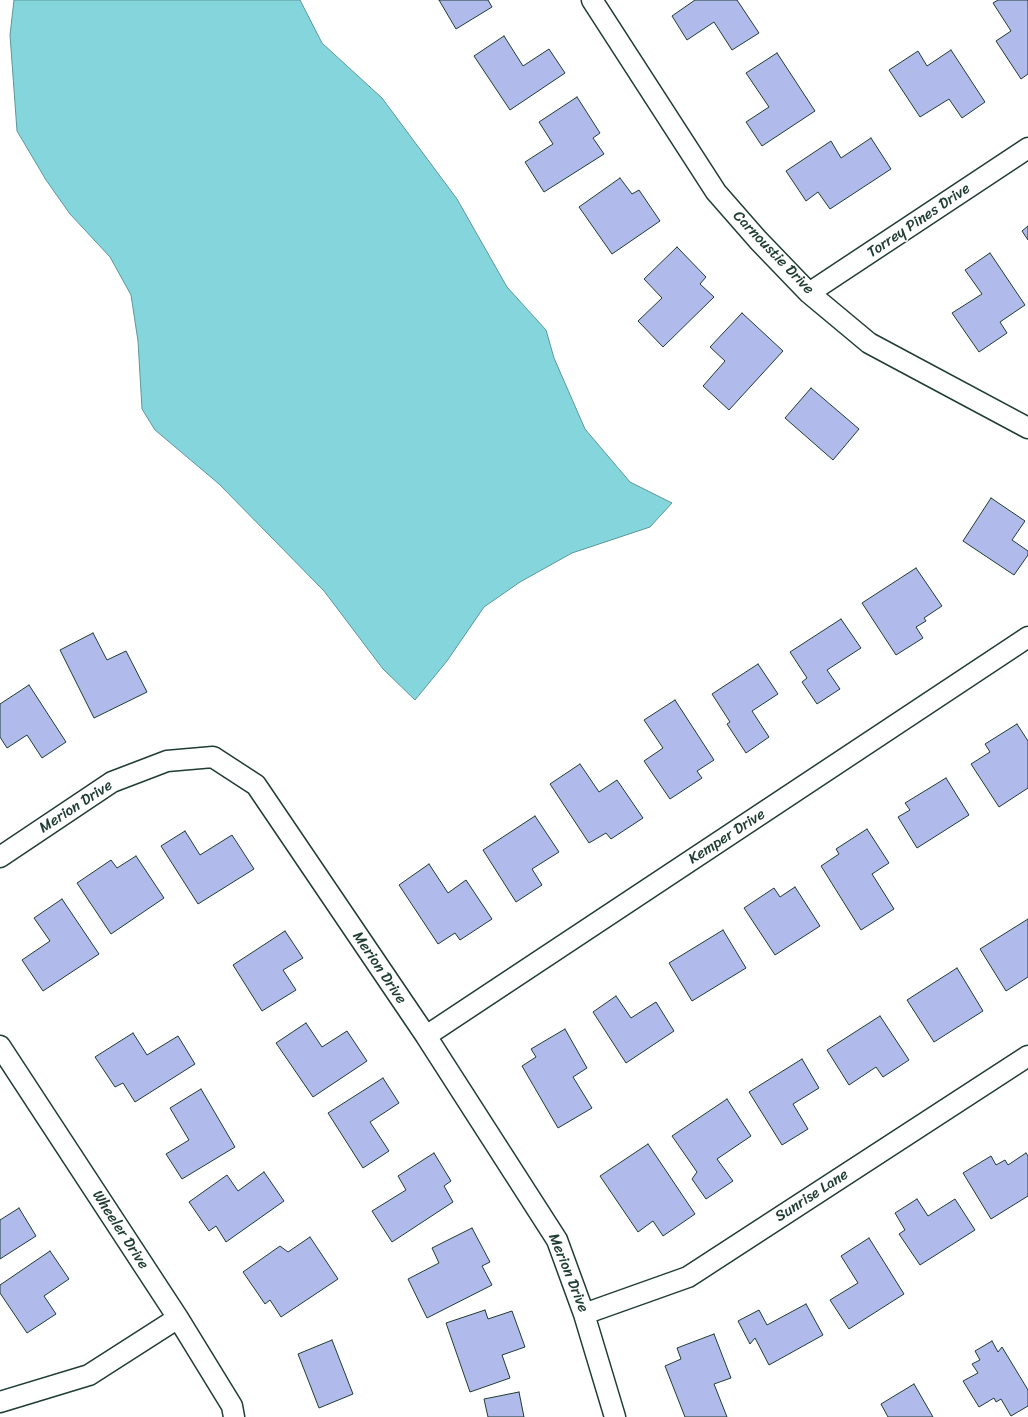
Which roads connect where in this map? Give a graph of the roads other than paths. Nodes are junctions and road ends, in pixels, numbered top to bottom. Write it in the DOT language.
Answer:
graph roads {
  1 [pos="592,0"];
  2 [pos="1028,148"];
  3 [pos="809,293"];
  4 [pos="1028,428"];
  5 [pos="1028,638"];
  6 [pos="0,857"];
  7 [pos="426,1036"];
  8 [pos="0,1046"];
  9 [pos="1028,1056"];
  10 [pos="584,1314"];
  11 [pos="178,1318"];
  12 [pos="0,1402"];
  13 [pos="234,1417"];
  14 [pos="615,1417"];
  1 -- 3 [label="street, Carnoustie Drive"];
  2 -- 3 [label="street, Torrey Pines Drive"];
  3 -- 4 [label="street, Carnoustie Drive"];
  5 -- 7 [label="street, Kemper Drive"];
  6 -- 7 [label="street, Merion Drive"];
  7 -- 10 [label="street, Merion Drive"];
  8 -- 11 [label="street, Wheeler Drive"];
  9 -- 10 [label="street, Sunrise Lane"];
  10 -- 14 [label="street, Merion Drive"];
  11 -- 12 [label="street"];
  11 -- 13 [label="street, Wheeler Drive"];
}
